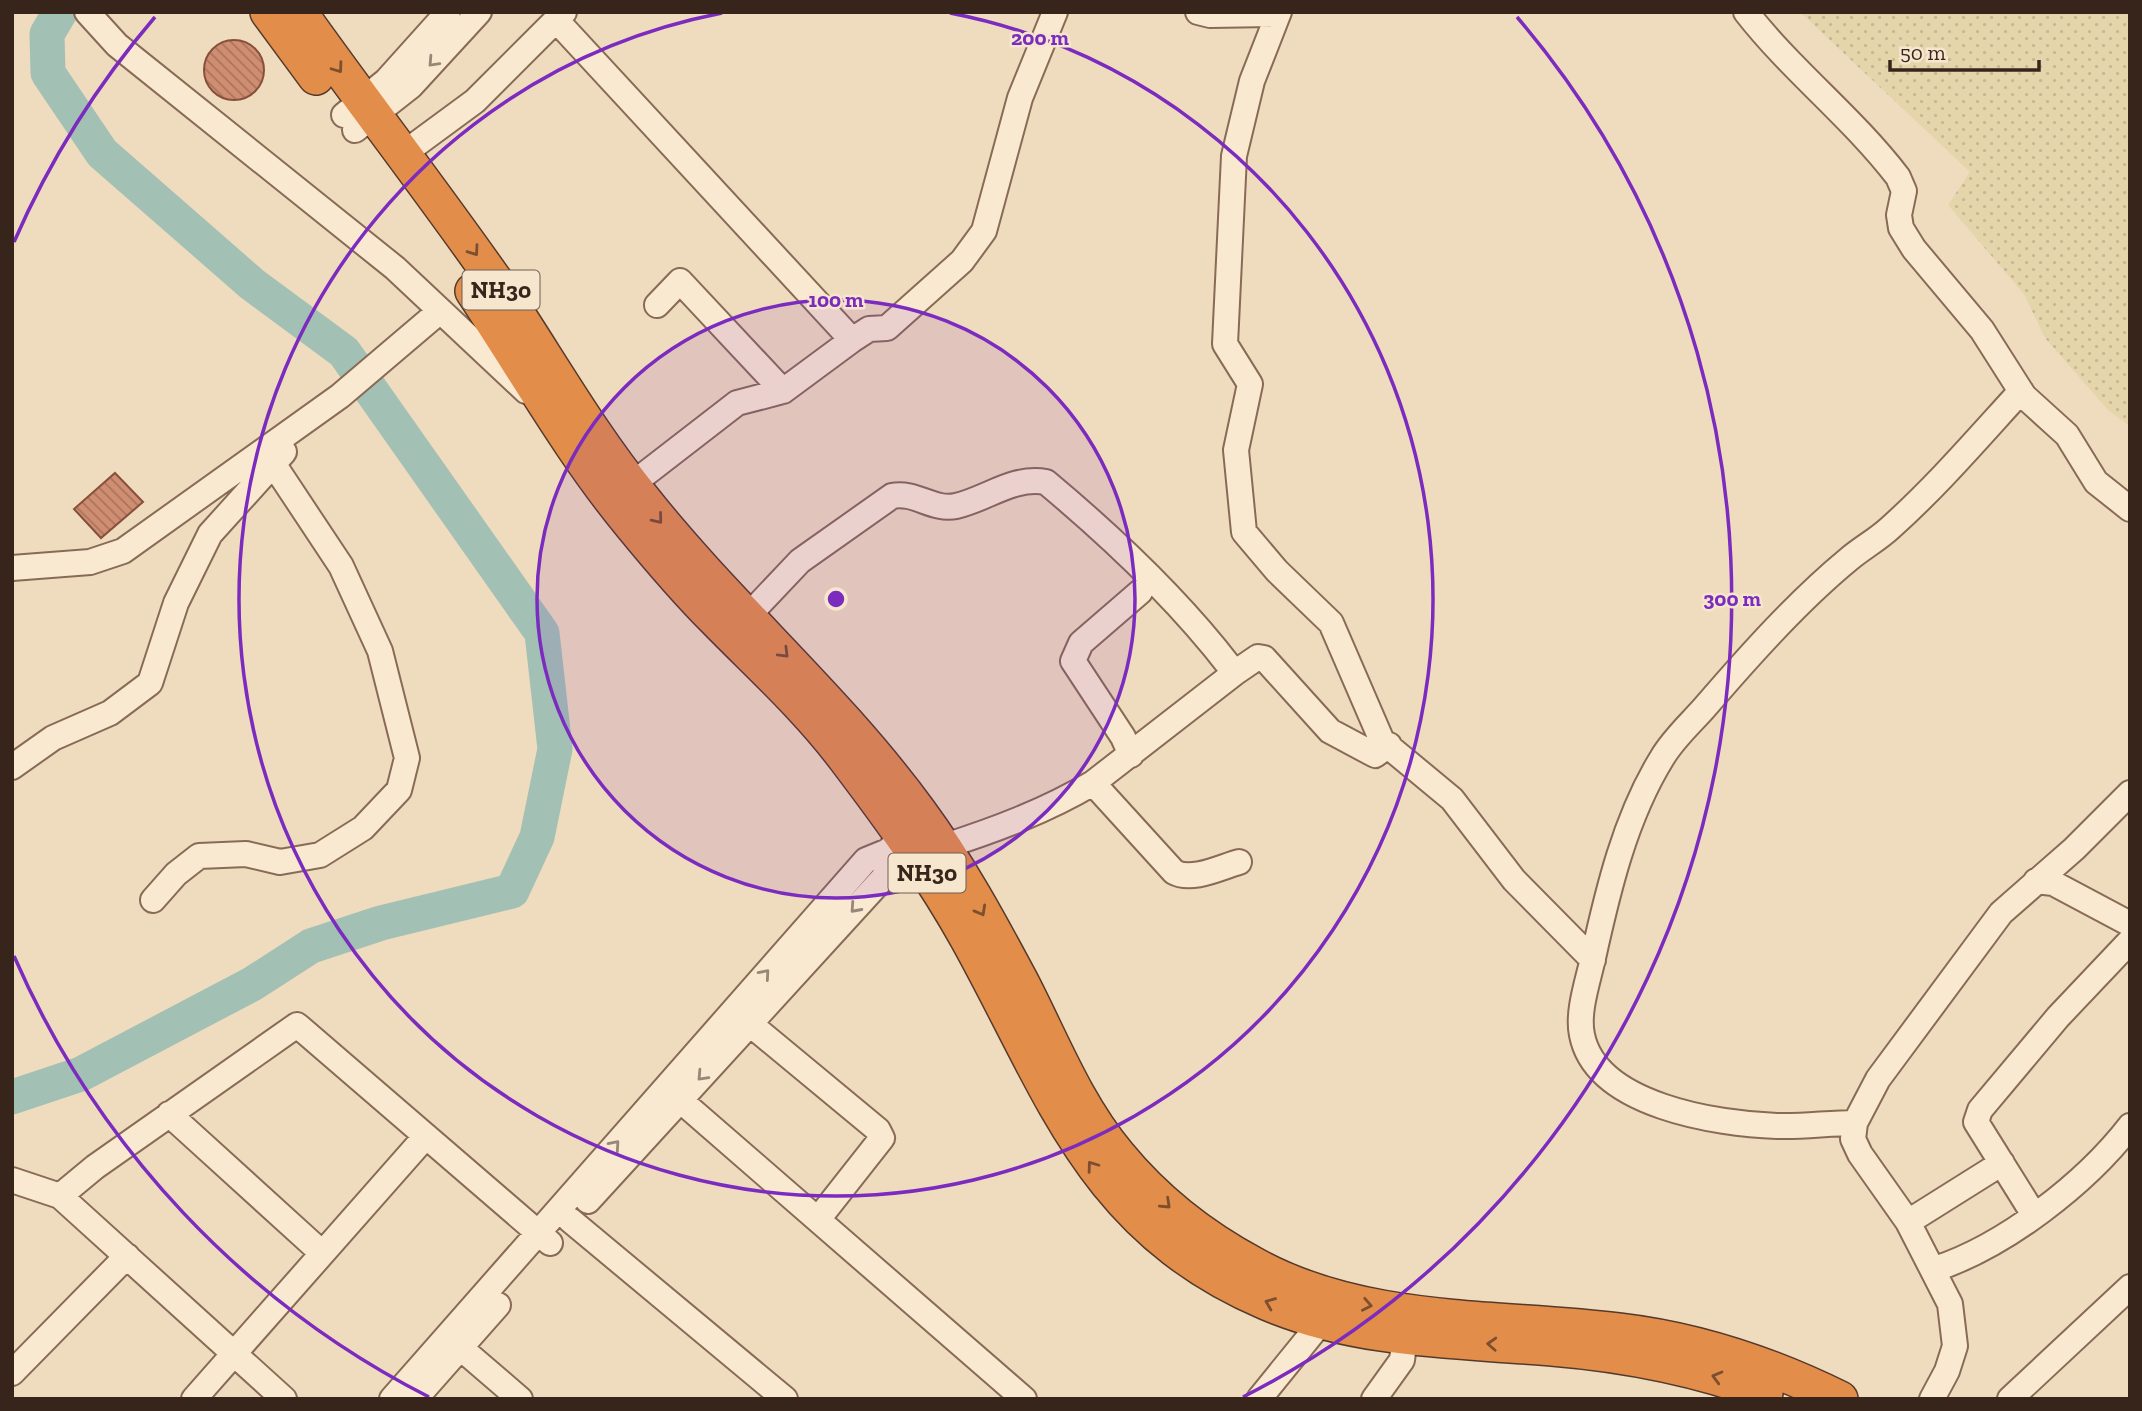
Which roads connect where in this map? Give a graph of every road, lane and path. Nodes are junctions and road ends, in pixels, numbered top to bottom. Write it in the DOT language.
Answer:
graph roads {
  1 [pos="87,12"];
  2 [pos="268,12"];
  3 [pos="299,12"];
  4 [pos="448,12"];
  5 [pos="479,12"];
  6 [pos="1055,12"];
  7 [pos="1198,12"];
  8 [pos="1746,12"];
  9 [pos="1278,13"];
  10 [pos="560,17"];
  11 [pos="359,116"];
  12 [pos="403,154"];
  13 [pos="657,305"];
  14 [pos="440,312"];
  15 [pos="852,340"];
  16 [pos="783,391"];
  17 [pos="2021,391"];
  18 [pos="311,415"];
  19 [pos="574,422"];
  20 [pos="274,466"];
  21 [pos="631,485"];
  22 [pos="2130,509"];
  23 [pos="12,568"];
  24 [pos="1140,592"];
  25 [pos="747,617"];
  26 [pos="1236,672"];
  27 [pos="1389,745"];
  28 [pos="1131,755"];
  29 [pos="12,767"];
  30 [pos="1093,783"];
  31 [pos="2130,793"];
  32 [pos="905,835"];
  33 [pos="942,847"];
  34 [pos="1240,862"];
  35 [pos="2036,881"];
  36 [pos="153,900"];
  37 [pos="2130,924"];
  38 [pos="2130,941"];
  39 [pos="1593,960"];
  40 [pos="750,1024"];
  41 [pos="680,1100"];
  42 [pos="169,1114"];
  43 [pos="1855,1123"];
  44 [pos="2130,1126"];
  45 [pos="426,1136"];
  46 [pos="2002,1163"];
  47 [pos="12,1180"];
  48 [pos="60,1196"];
  49 [pos="2034,1215"];
  50 [pos="819,1218"];
  51 [pos="570,1220"];
  52 [pos="1908,1222"];
  53 [pos="545,1238"];
  54 [pos="322,1253"];
  55 [pos="127,1256"];
  56 [pos="1935,1269"];
  57 [pos="2130,1287"];
  58 [pos="1323,1320"];
  59 [pos="1406,1324"];
  60 [pos="454,1342"];
  61 [pos="234,1353"];
  62 [pos="12,1373"];
  63 [pos="194,1399"];
  64 [pos="284,1399"];
  65 [pos="392,1399"];
  66 [pos="415,1399"];
  67 [pos="520,1399"];
  68 [pos="785,1399"];
  69 [pos="1024,1399"];
  70 [pos="1259,1399"];
  71 [pos="1374,1399"];
  72 [pos="1782,1399"];
  73 [pos="1840,1399"];
  74 [pos="1932,1399"];
  75 [pos="2010,1399"];
  1 -- 14 [label="street"];
  2 -- 11 [label="highway, NH30"];
  3 -- 11 [label="highway, NH30, one-way"];
  4 -- 11 [label="street"];
  5 -- 11 [label="street, one-way"];
  6 -- 15 [label="street"];
  7 -- 9 [label="street"];
  8 -- 17 [label="street"];
  9 -- 27 [label="street"];
  10 -- 12 [label="street"];
  10 -- 15 [label="street"];
  11 -- 12 [label="highway, NH30"];
  11 -- 19 [label="highway, NH30"];
  12 -- 19 [label="highway, NH30, one-way"];
  13 -- 16 [label="street"];
  14 -- 18 [label="street"];
  14 -- 19 [label="street"];
  15 -- 16 [label="street"];
  16 -- 21 [label="street"];
  17 -- 22 [label="street"];
  17 -- 39 [label="street"];
  18 -- 20 [label="street"];
  18 -- 23 [label="street"];
  19 -- 21 [label="highway, NH30"];
  19 -- 32 [label="highway, NH30"];
  20 -- 29 [label="street"];
  20 -- 36 [label="street"];
  21 -- 25 [label="highway, NH30, one-way"];
  24 -- 28 [label="street"];
  25 -- 26 [label="street"];
  25 -- 32 [label="highway, NH30, one-way"];
  26 -- 27 [label="street"];
  26 -- 28 [label="street"];
  27 -- 39 [label="street"];
  28 -- 30 [label="street"];
  30 -- 33 [label="street"];
  30 -- 34 [label="street"];
  31 -- 35 [label="street"];
  32 -- 33 [label="highway, NH30"];
  32 -- 40 [label="street, one-way"];
  53 -- 32 [label="street, one-way"];
  58 -- 32 [label="highway, NH30, one-way"];
  33 -- 59 [label="highway, NH30, one-way"];
  35 -- 37 [label="street"];
  35 -- 43 [label="street"];
  38 -- 46 [label="street"];
  39 -- 43 [label="street"];
  40 -- 41 [label="street, one-way"];
  40 -- 50 [label="street"];
  41 -- 50 [label="street"];
  41 -- 51 [label="street"];
  42 -- 45 [label="street"];
  42 -- 48 [label="street"];
  42 -- 54 [label="street"];
  43 -- 52 [label="street"];
  44 -- 49 [label="street"];
  45 -- 53 [label="street"];
  45 -- 54 [label="street"];
  46 -- 49 [label="street"];
  46 -- 52 [label="street"];
  47 -- 48 [label="street"];
  48 -- 55 [label="street"];
  49 -- 56 [label="street"];
  50 -- 69 [label="street"];
  51 -- 53 [label="street"];
  51 -- 68 [label="street"];
  52 -- 56 [label="street"];
  53 -- 60 [label="street"];
  54 -- 61 [label="street"];
  55 -- 61 [label="street"];
  55 -- 62 [label="street"];
  56 -- 74 [label="street"];
  57 -- 75 [label="street"];
  58 -- 59 [label="highway, NH30"];
  58 -- 70 [label="street"];
  59 -- 71 [label="street"];
  72 -- 59 [label="highway, NH30, one-way"];
  59 -- 73 [label="highway, NH30"];
  60 -- 65 [label="street"];
  60 -- 66 [label="street"];
  60 -- 67 [label="street"];
  61 -- 63 [label="street"];
  61 -- 64 [label="street"];
}
